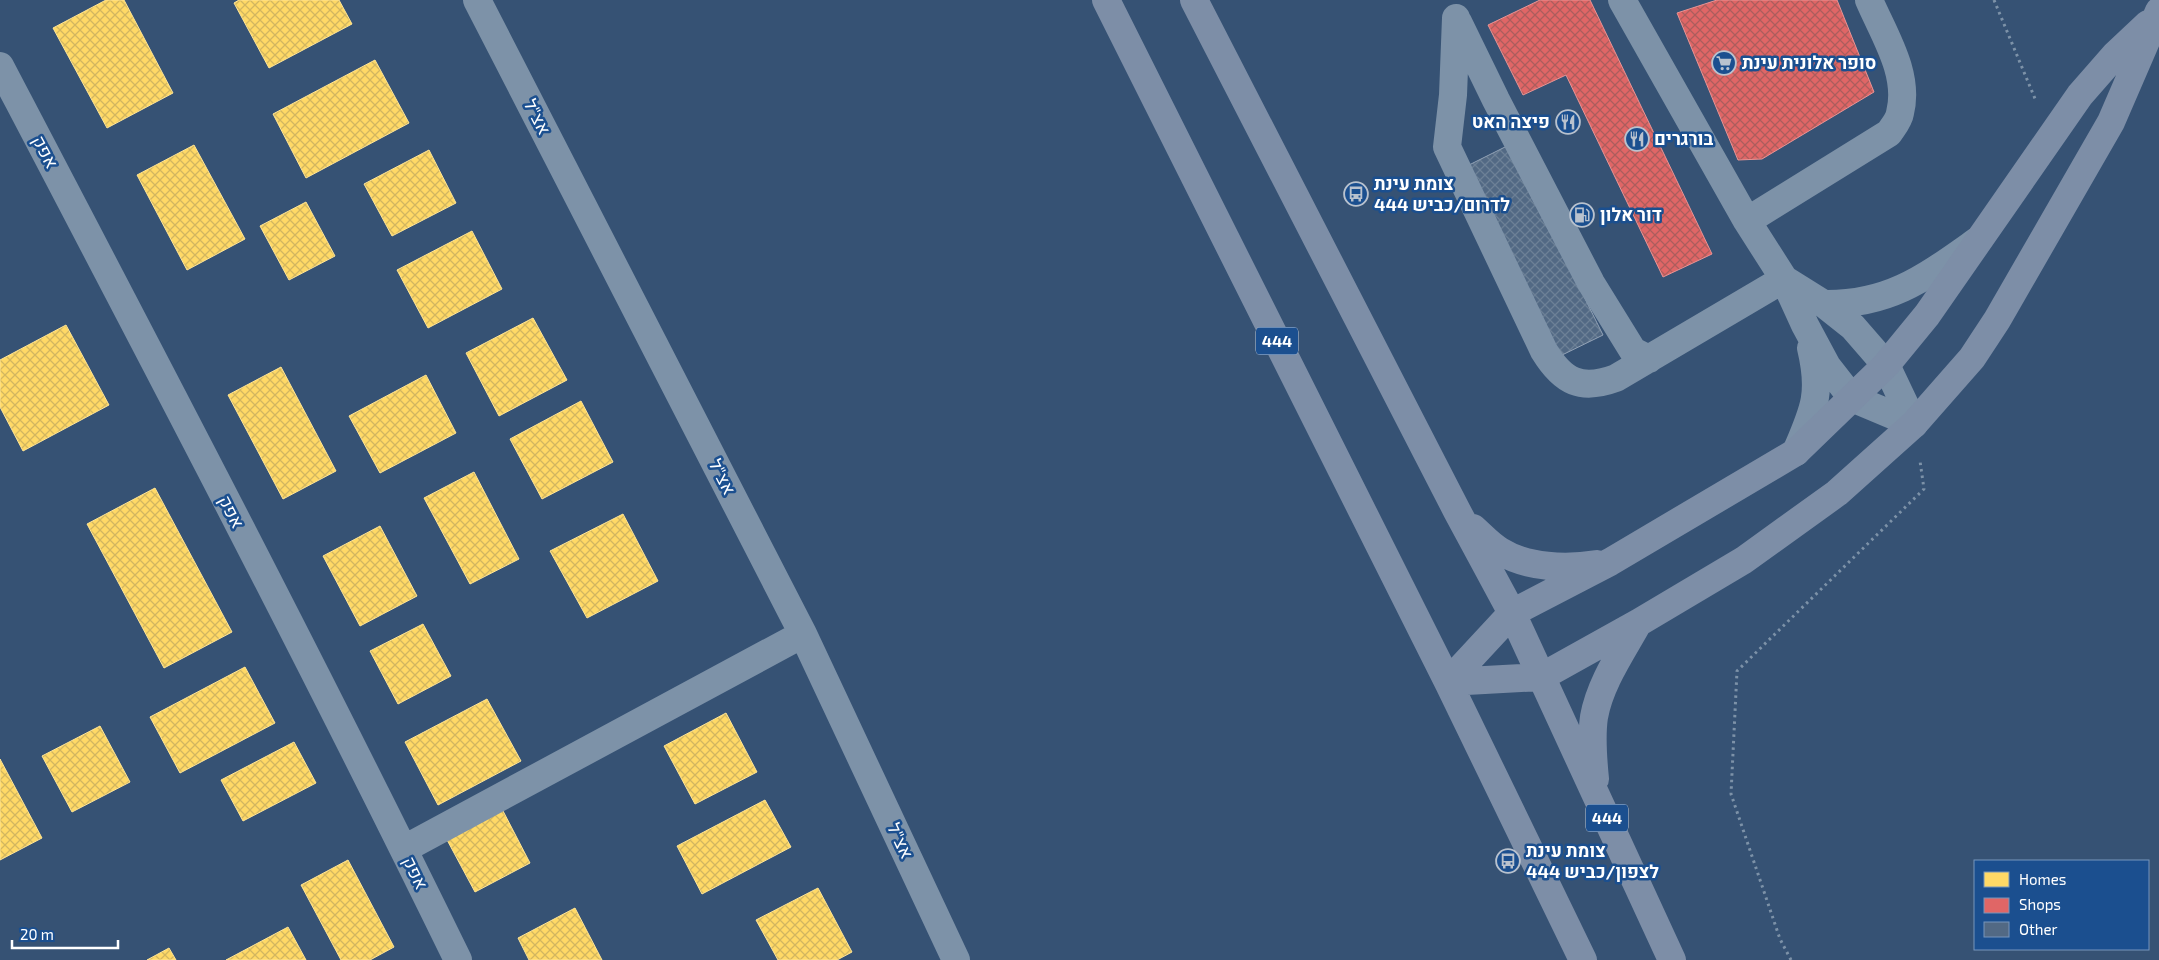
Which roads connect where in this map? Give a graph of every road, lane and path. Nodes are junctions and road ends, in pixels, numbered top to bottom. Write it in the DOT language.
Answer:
graph roads {
  1 [pos="477,0"];
  2 [pos="1106,0"];
  3 [pos="1194,0"];
  4 [pos="1622,0"];
  5 [pos="1869,0"];
  6 [pos="1994,0"];
  7 [pos="1453,9"];
  8 [pos="2157,14"];
  9 [pos="0,66"];
  10 [pos="2050,136"];
  11 [pos="1747,221"];
  12 [pos="1980,238"];
  13 [pos="1784,279"];
  14 [pos="1824,304"];
  15 [pos="1805,325"];
  16 [pos="1650,359"];
  17 [pos="1886,364"];
  18 [pos="1852,398"];
  19 [pos="1914,424"];
  20 [pos="1796,452"];
  21 [pos="1457,511"];
  22 [pos="1610,562"];
  23 [pos="1512,613"];
  24 [pos="1638,623"];
  25 [pos="803,634"];
  26 [pos="1541,677"];
  27 [pos="1448,682"];
  28 [pos="1597,796"];
  29 [pos="404,849"];
  30 [pos="458,960"];
  31 [pos="956,960"];
  32 [pos="1583,960"];
  33 [pos="1672,960"];
  34 [pos="1791,960"];
  1 -- 25 [label="street, אצ\"ל"];
  2 -- 27 [label="main road, 444"];
  3 -- 21 [label="main road, 444"];
  4 -- 11 [label="street"];
  5 -- 11 [label="street"];
  6 -- 10 [label="path"];
  7 -- 16 [label="street"];
  7 -- 16 [label="street"];
  8 -- 10 [label="main road"];
  8 -- 19 [label="main road"];
  9 -- 29 [label="street, אפק"];
  10 -- 12 [label="main road"];
  11 -- 13 [label="street"];
  12 -- 14 [label="street"];
  12 -- 17 [label="main road"];
  13 -- 14 [label="street"];
  13 -- 15 [label="street"];
  13 -- 16 [label="street"];
  14 -- 17 [label="street"];
  15 -- 18 [label="street"];
  15 -- 20 [label="street"];
  17 -- 18 [label="main road"];
  17 -- 19 [label="street"];
  18 -- 19 [label="street"];
  18 -- 20 [label="main road"];
  19 -- 24 [label="main road"];
  19 -- 34 [label="path"];
  20 -- 22 [label="main road"];
  21 -- 22 [label="main road"];
  21 -- 23 [label="main road, 444"];
  22 -- 23 [label="main road"];
  23 -- 26 [label="main road, 444"];
  23 -- 27 [label="main road"];
  24 -- 26 [label="main road"];
  24 -- 28 [label="main road"];
  25 -- 29 [label="street"];
  25 -- 31 [label="street, אצ\"ל"];
  26 -- 27 [label="main road"];
  26 -- 28 [label="main road, 444"];
  27 -- 32 [label="main road, 444"];
  28 -- 33 [label="main road, 444"];
  29 -- 30 [label="street, אפק"];
}
